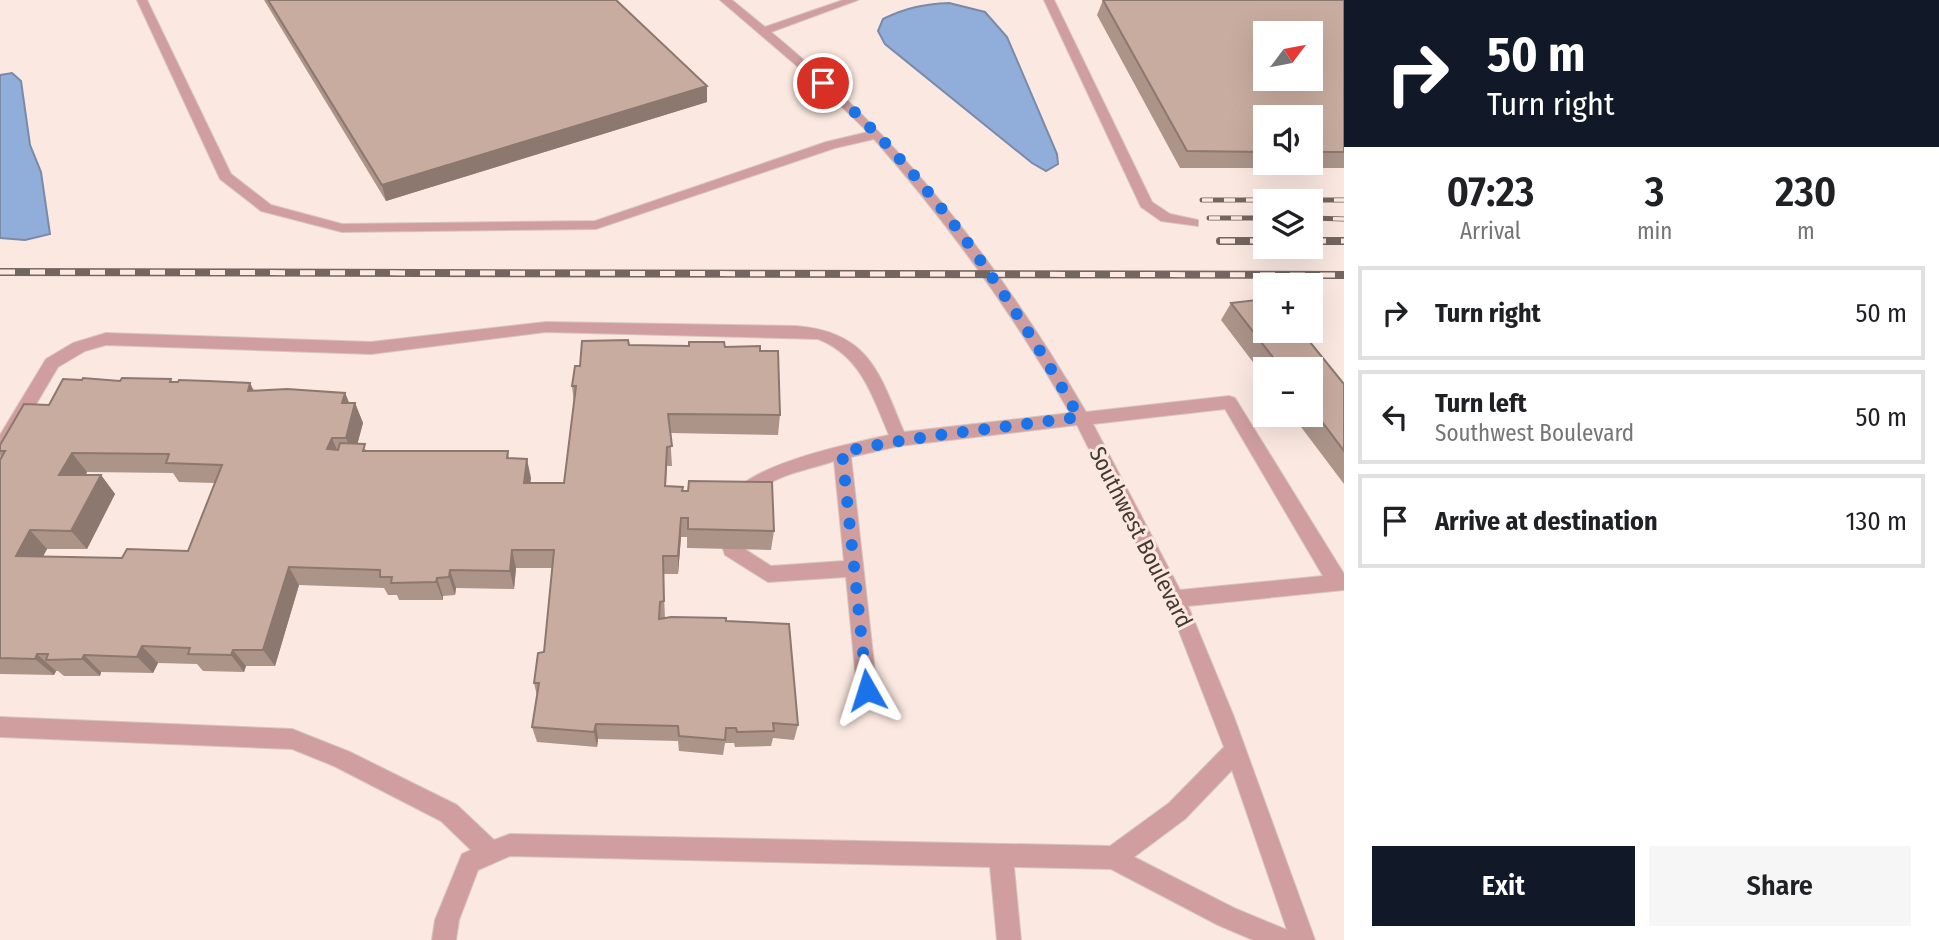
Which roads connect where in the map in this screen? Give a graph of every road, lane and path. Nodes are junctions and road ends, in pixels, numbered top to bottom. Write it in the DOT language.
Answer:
graph roads {
  1 [pos="142,0"];
  2 [pos="725,0"];
  3 [pos="853,0"];
  4 [pos="1049,0"];
  5 [pos="764,32"];
  6 [pos="877,134"];
  7 [pos="1193,223"];
  8 [pos="1079,417"];
  9 [pos="899,439"];
  10 [pos="0,450"];
  11 [pos="842,452"];
  12 [pos="735,500"];
  13 [pos="732,549"];
  14 [pos="854,568"];
  15 [pos="1340,583"];
  16 [pos="1174,599"];
  17 [pos="867,690"];
  18 [pos="0,726"];
  19 [pos="1234,752"];
  20 [pos="491,853"];
  21 [pos="1001,856"];
  22 [pos="1113,858"];
  23 [pos="444,940"];
  24 [pos="1009,940"];
  25 [pos="1282,940"];
  26 [pos="1303,940"];
  1 -- 6 [label="street"];
  2 -- 5 [label="street, Southwest Boulevard"];
  3 -- 5 [label="street"];
  4 -- 7 [label="street"];
  5 -- 6 [label="street, Southwest Boulevard"];
  6 -- 8 [label="street, Southwest Boulevard"];
  8 -- 9 [label="street"];
  8 -- 15 [label="street"];
  8 -- 16 [label="street, Southwest Boulevard"];
  9 -- 10 [label="street"];
  9 -- 11 [label="street"];
  11 -- 12 [label="street"];
  11 -- 14 [label="street"];
  13 -- 14 [label="street"];
  14 -- 17 [label="street"];
  15 -- 16 [label="street"];
  16 -- 19 [label="street, Southwest Boulevard"];
  18 -- 20 [label="street"];
  19 -- 22 [label="street"];
  19 -- 26 [label="street, Southwest Boulevard"];
  20 -- 21 [label="street"];
  20 -- 23 [label="street"];
  21 -- 22 [label="street"];
  21 -- 24 [label="street"];
  22 -- 25 [label="street"];
}
